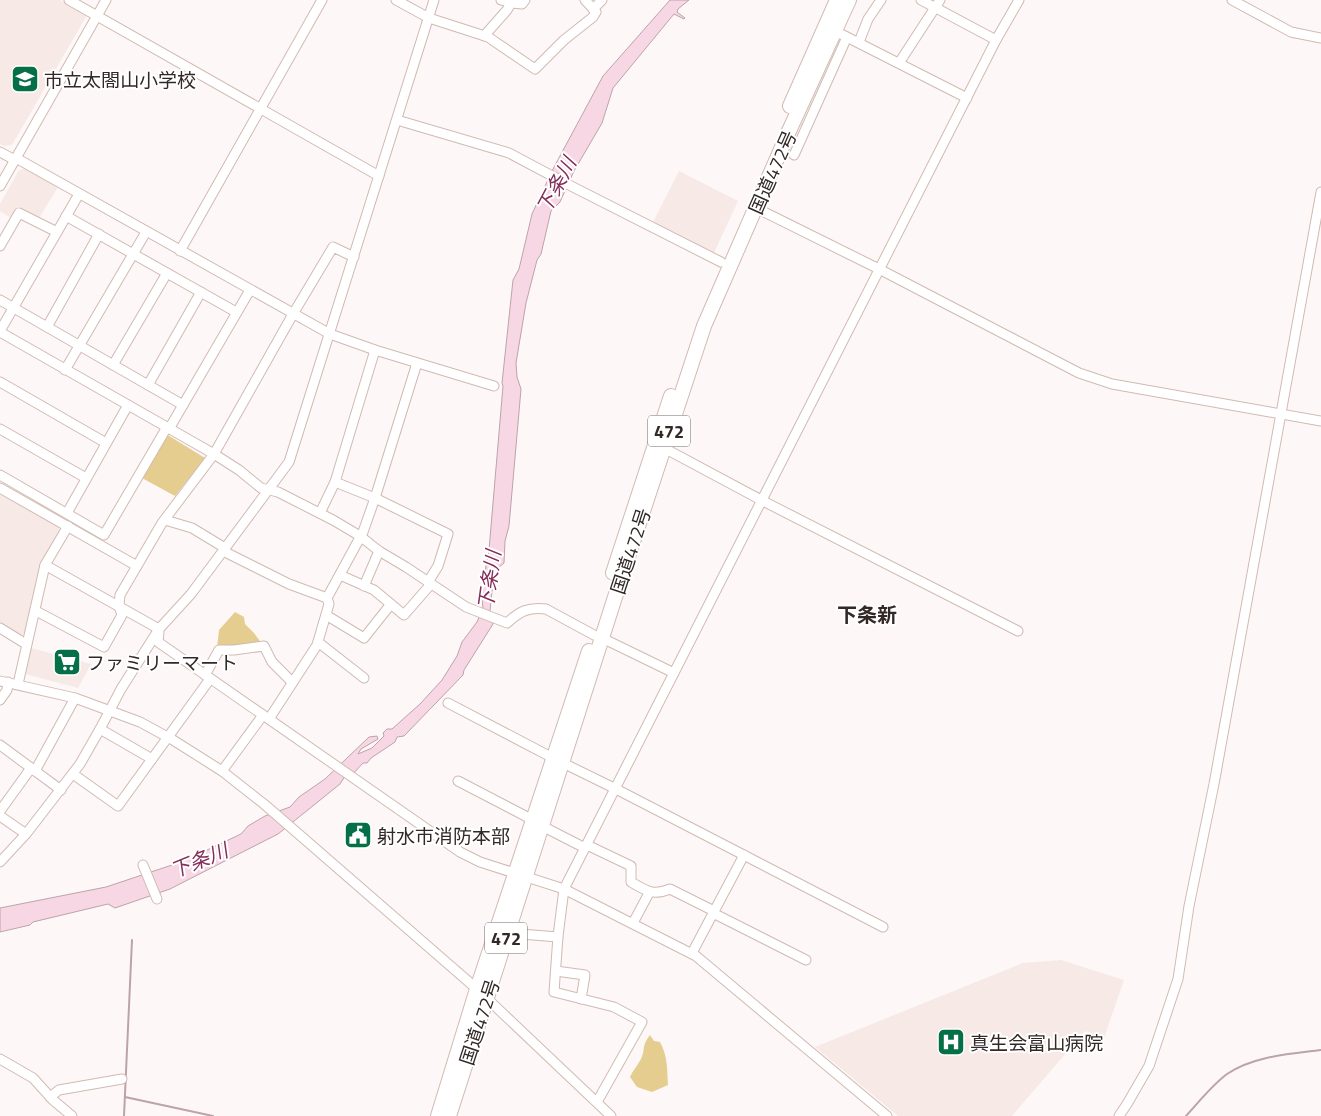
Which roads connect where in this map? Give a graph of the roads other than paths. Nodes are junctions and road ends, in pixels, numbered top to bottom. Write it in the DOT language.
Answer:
graph roads {
  1 [pos="69,0"];
  2 [pos="106,0"];
  3 [pos="322,0"];
  4 [pos="396,0"];
  5 [pos="434,0"];
  6 [pos="501,0"];
  7 [pos="525,0"];
  8 [pos="585,0"];
  9 [pos="602,0"];
  10 [pos="838,0"];
  11 [pos="850,0"];
  12 [pos="881,0"];
  13 [pos="921,0"];
  14 [pos="1019,0"];
  15 [pos="1232,0"];
  16 [pos="510,3"];
  17 [pos="938,3"];
  18 [pos="593,9"];
  19 [pos="97,16"];
  20 [pos="429,18"];
  21 [pos="841,34"];
  22 [pos="484,36"];
  23 [pos="1321,38"];
  24 [pos="996,40"];
  25 [pos="859,42"];
  26 [pos="900,63"];
  27 [pos="967,98"];
  28 [pos="261,109"];
  29 [pos="397,120"];
  30 [pos="0,152"];
  31 [pos="794,155"];
  32 [pos="15,159"];
  33 [pos="380,176"];
  34 [pos="0,186"];
  35 [pos="1321,192"];
  36 [pos="79,194"];
  37 [pos="756,208"];
  38 [pos="66,216"];
  39 [pos="57,232"];
  40 [pos="146,232"];
  41 [pos="99,234"];
  42 [pos="0,246"];
  43 [pos="180,251"];
  44 [pos="133,254"];
  45 [pos="354,258"];
  46 [pos="721,262"];
  47 [pos="879,270"];
  48 [pos="167,273"];
  49 [pos="250,290"];
  50 [pos="201,292"];
  51 [pos="0,300"];
  52 [pos="13,308"];
  53 [pos="236,312"];
  54 [pos="293,314"];
  55 [pos="47,327"];
  56 [pos="0,332"];
  57 [pos="330,334"];
  58 [pos="79,346"];
  59 [pos="375,350"];
  60 [pos="417,363"];
  61 [pos="113,365"];
  62 [pos="66,370"];
  63 [pos="0,382"];
  64 [pos="148,385"];
  65 [pos="494,386"];
  66 [pos="128,405"];
  67 [pos="183,405"];
  68 [pos="1281,414"];
  69 [pos="1321,421"];
  70 [pos="168,428"];
  71 [pos="0,429"];
  72 [pos="106,443"];
  73 [pos="664,448"];
  74 [pos="214,454"];
  75 [pos="0,475"];
  76 [pos="86,478"];
  77 [pos="335,482"];
  78 [pos="0,488"];
  79 [pos="269,490"];
  80 [pos="375,498"];
  81 [pos="763,501"];
  82 [pos="320,513"];
  83 [pos="67,514"];
  84 [pos="165,520"];
  85 [pos="68,526"];
  86 [pos="360,536"];
  87 [pos="224,549"];
  88 [pos="379,552"];
  89 [pos="45,565"];
  90 [pos="137,566"];
  91 [pos="340,575"];
  92 [pos="429,583"];
  93 [pos="364,586"];
  94 [pos="327,598"];
  95 [pos="391,604"];
  96 [pos="119,606"];
  97 [pos="36,611"];
  98 [pos="326,615"];
  99 [pos="0,628"];
  100 [pos="159,629"];
  101 [pos="1018,631"];
  102 [pos="598,636"];
  103 [pos="318,642"];
  104 [pos="26,644"];
  105 [pos="674,673"];
  106 [pos="207,677"];
  107 [pos="364,678"];
  108 [pos="4,682"];
  109 [pos="292,682"];
  110 [pos="18,684"];
  111 [pos="75,698"];
  112 [pos="0,700"];
  113 [pos="448,704"];
  114 [pos="109,710"];
  115 [pos="266,717"];
  116 [pos="100,729"];
  117 [pos="168,737"];
  118 [pos="1,749"];
  119 [pos="152,759"];
  120 [pos="558,761"];
  121 [pos="33,770"];
  122 [pos="222,771"];
  123 [pos="73,774"];
  124 [pos="458,781"];
  125 [pos="616,789"];
  126 [pos="61,790"];
  127 [pos="0,811"];
  128 [pos="0,816"];
  129 [pos="538,823"];
  130 [pos="26,834"];
  131 [pos="586,846"];
  132 [pos="744,855"];
  133 [pos="0,862"];
  134 [pos="144,866"];
  135 [pos="521,875"];
  136 [pos="564,889"];
  137 [pos="649,893"];
  138 [pos="157,899"];
  139 [pos="714,912"];
  140 [pos="633,922"];
  141 [pos="883,927"];
  142 [pos="508,933"];
  143 [pos="558,938"];
  144 [pos="692,954"];
  145 [pos="806,960"];
  146 [pos="556,971"];
  147 [pos="482,994"];
  148 [pos="581,999"];
  149 [pos="0,1059"];
  150 [pos="122,1079"];
  151 [pos="50,1097"];
  152 [pos="597,1102"];
  153 [pos="72,1116"];
  154 [pos="438,1116"];
  155 [pos="449,1116"];
  156 [pos="612,1116"];
  157 [pos="887,1116"];
  158 [pos="1119,1116"];
  1 -- 19 [label="street"];
  2 -- 19 [label="street"];
  3 -- 28 [label="street"];
  4 -- 20 [label="street"];
  5 -- 20 [label="street"];
  6 -- 16 [label="street"];
  7 -- 16 [label="street"];
  8 -- 18 [label="street"];
  9 -- 18 [label="street"];
  10 -- 46 [label="highway, 国道472号 / 472"];
  11 -- 21 [label="highway, 国道472号 / 472"];
  12 -- 25 [label="street"];
  13 -- 17 [label="street"];
  14 -- 24 [label="street"];
  15 -- 23 [label="street"];
  16 -- 22 [label="street"];
  17 -- 24 [label="street"];
  17 -- 26 [label="street"];
  18 -- 22 [label="street"];
  19 -- 28 [label="street"];
  19 -- 32 [label="street"];
  20 -- 22 [label="street"];
  20 -- 29 [label="street"];
  21 -- 25 [label="street"];
  21 -- 31 [label="street"];
  21 -- 37 [label="highway, 国道472号 / 472"];
  24 -- 27 [label="street"];
  25 -- 26 [label="street"];
  26 -- 27 [label="street"];
  27 -- 47 [label="street"];
  28 -- 33 [label="street"];
  28 -- 43 [label="street"];
  29 -- 33 [label="street"];
  29 -- 46 [label="street"];
  30 -- 32 [label="street"];
  32 -- 34 [label="street"];
  32 -- 36 [label="street"];
  33 -- 45 [label="street"];
  35 -- 68 [label="street"];
  36 -- 38 [label="street"];
  36 -- 40 [label="street"];
  37 -- 47 [label="street"];
  37 -- 73 [label="highway, 国道472号 / 472"];
  38 -- 39 [label="street"];
  38 -- 41 [label="street"];
  39 -- 42 [label="street"];
  39 -- 52 [label="street"];
  40 -- 43 [label="street"];
  40 -- 44 [label="street"];
  41 -- 44 [label="street"];
  41 -- 55 [label="street"];
  43 -- 49 [label="street"];
  44 -- 48 [label="street"];
  44 -- 58 [label="street"];
  45 -- 54 [label="street"];
  45 -- 57 [label="street"];
  46 -- 102 [label="highway, 国道472号 / 472"];
  47 -- 68 [label="street"];
  47 -- 81 [label="street"];
  48 -- 50 [label="street"];
  48 -- 61 [label="street"];
  49 -- 53 [label="street"];
  49 -- 54 [label="street"];
  50 -- 53 [label="street"];
  50 -- 64 [label="street"];
  51 -- 52 [label="street"];
  52 -- 55 [label="street"];
  52 -- 56 [label="street"];
  53 -- 67 [label="street"];
  54 -- 57 [label="street"];
  54 -- 74 [label="street"];
  55 -- 58 [label="street"];
  56 -- 62 [label="street"];
  57 -- 59 [label="street"];
  57 -- 79 [label="street"];
  58 -- 61 [label="street"];
  58 -- 62 [label="street"];
  59 -- 60 [label="street"];
  59 -- 77 [label="street"];
  60 -- 65 [label="street"];
  60 -- 80 [label="street"];
  61 -- 64 [label="street"];
  62 -- 66 [label="street"];
  63 -- 72 [label="street"];
  64 -- 67 [label="street"];
  66 -- 70 [label="street"];
  66 -- 72 [label="street"];
  67 -- 70 [label="street"];
  68 -- 69 [label="street"];
  68 -- 158 [label="street"];
  70 -- 74 [label="street"];
  70 -- 83 [label="street"];
  71 -- 76 [label="street"];
  72 -- 76 [label="street"];
  73 -- 81 [label="street"];
  73 -- 102 [label="highway, 国道472号 / 472"];
  74 -- 79 [label="street"];
  74 -- 84 [label="street"];
  75 -- 83 [label="street"];
  76 -- 83 [label="street"];
  77 -- 80 [label="street"];
  77 -- 82 [label="street"];
  78 -- 85 [label="street"];
  79 -- 82 [label="street"];
  79 -- 87 [label="street"];
  80 -- 86 [label="street"];
  80 -- 92 [label="street"];
  81 -- 101 [label="street"];
  81 -- 105 [label="street"];
  82 -- 86 [label="street"];
  84 -- 87 [label="street"];
  84 -- 90 [label="street"];
  85 -- 89 [label="street"];
  85 -- 90 [label="street"];
  86 -- 88 [label="street"];
  86 -- 91 [label="street"];
  87 -- 94 [label="street"];
  87 -- 100 [label="street"];
  88 -- 92 [label="street"];
  88 -- 93 [label="street"];
  89 -- 96 [label="street"];
  89 -- 97 [label="street"];
  90 -- 96 [label="street"];
  91 -- 93 [label="street"];
  91 -- 94 [label="street"];
  92 -- 95 [label="street"];
  92 -- 102 [label="street"];
  93 -- 95 [label="street"];
  94 -- 98 [label="street"];
  95 -- 98 [label="street"];
  96 -- 97 [label="street"];
  96 -- 100 [label="street"];
  97 -- 104 [label="street"];
  98 -- 103 [label="street"];
  99 -- 104 [label="street"];
  100 -- 106 [label="street"];
  100 -- 114 [label="street"];
  102 -- 105 [label="street"];
  102 -- 120 [label="highway, 国道472号 / 472"];
  103 -- 107 [label="street"];
  103 -- 109 [label="street"];
  104 -- 110 [label="street"];
  105 -- 125 [label="street"];
  106 -- 109 [label="street"];
  106 -- 115 [label="street"];
  106 -- 117 [label="street"];
  108 -- 110 [label="street"];
  108 -- 112 [label="street"];
  109 -- 115 [label="street"];
  110 -- 111 [label="street"];
  111 -- 114 [label="street"];
  111 -- 121 [label="street"];
  113 -- 120 [label="street"];
  114 -- 116 [label="street"];
  114 -- 117 [label="street"];
  115 -- 122 [label="street"];
  115 -- 135 [label="street"];
  116 -- 119 [label="street"];
  116 -- 123 [label="street"];
  117 -- 119 [label="street"];
  117 -- 122 [label="street"];
  118 -- 121 [label="street"];
  119 -- 123 [label="street"];
  120 -- 125 [label="street"];
  120 -- 129 [label="highway, 国道472号 / 472"];
  121 -- 126 [label="street"];
  121 -- 127 [label="street"];
  122 -- 147 [label="street"];
  123 -- 126 [label="street"];
  124 -- 129 [label="street"];
  125 -- 131 [label="street"];
  125 -- 132 [label="street"];
  126 -- 130 [label="street"];
  128 -- 130 [label="street"];
  129 -- 131 [label="street"];
  129 -- 135 [label="highway, 国道472号 / 472"];
  130 -- 133 [label="street"];
  131 -- 136 [label="street"];
  131 -- 137 [label="street"];
  132 -- 139 [label="street"];
  132 -- 141 [label="street"];
  134 -- 138 [label="street"];
  135 -- 136 [label="street"];
  135 -- 142 [label="highway, 国道472号 / 472"];
  135 -- 147 [label="highway, 国道472号 / 472"];
  136 -- 140 [label="street"];
  136 -- 143 [label="street"];
  137 -- 139 [label="street"];
  137 -- 140 [label="street"];
  139 -- 144 [label="street"];
  139 -- 145 [label="street"];
  140 -- 144 [label="street"];
  142 -- 143 [label="street"];
  142 -- 147 [label="highway, 国道472号 / 472"];
  143 -- 146 [label="street"];
  144 -- 157 [label="street"];
  146 -- 148 [label="street"];
  146 -- 148 [label="street"];
  147 -- 152 [label="street"];
  147 -- 154 [label="highway, 国道472号 / 472"];
  147 -- 155 [label="highway, 国道472号 / 472"];
  148 -- 152 [label="street"];
  149 -- 151 [label="street"];
  150 -- 151 [label="street"];
  151 -- 153 [label="street"];
  152 -- 156 [label="street"];
}
